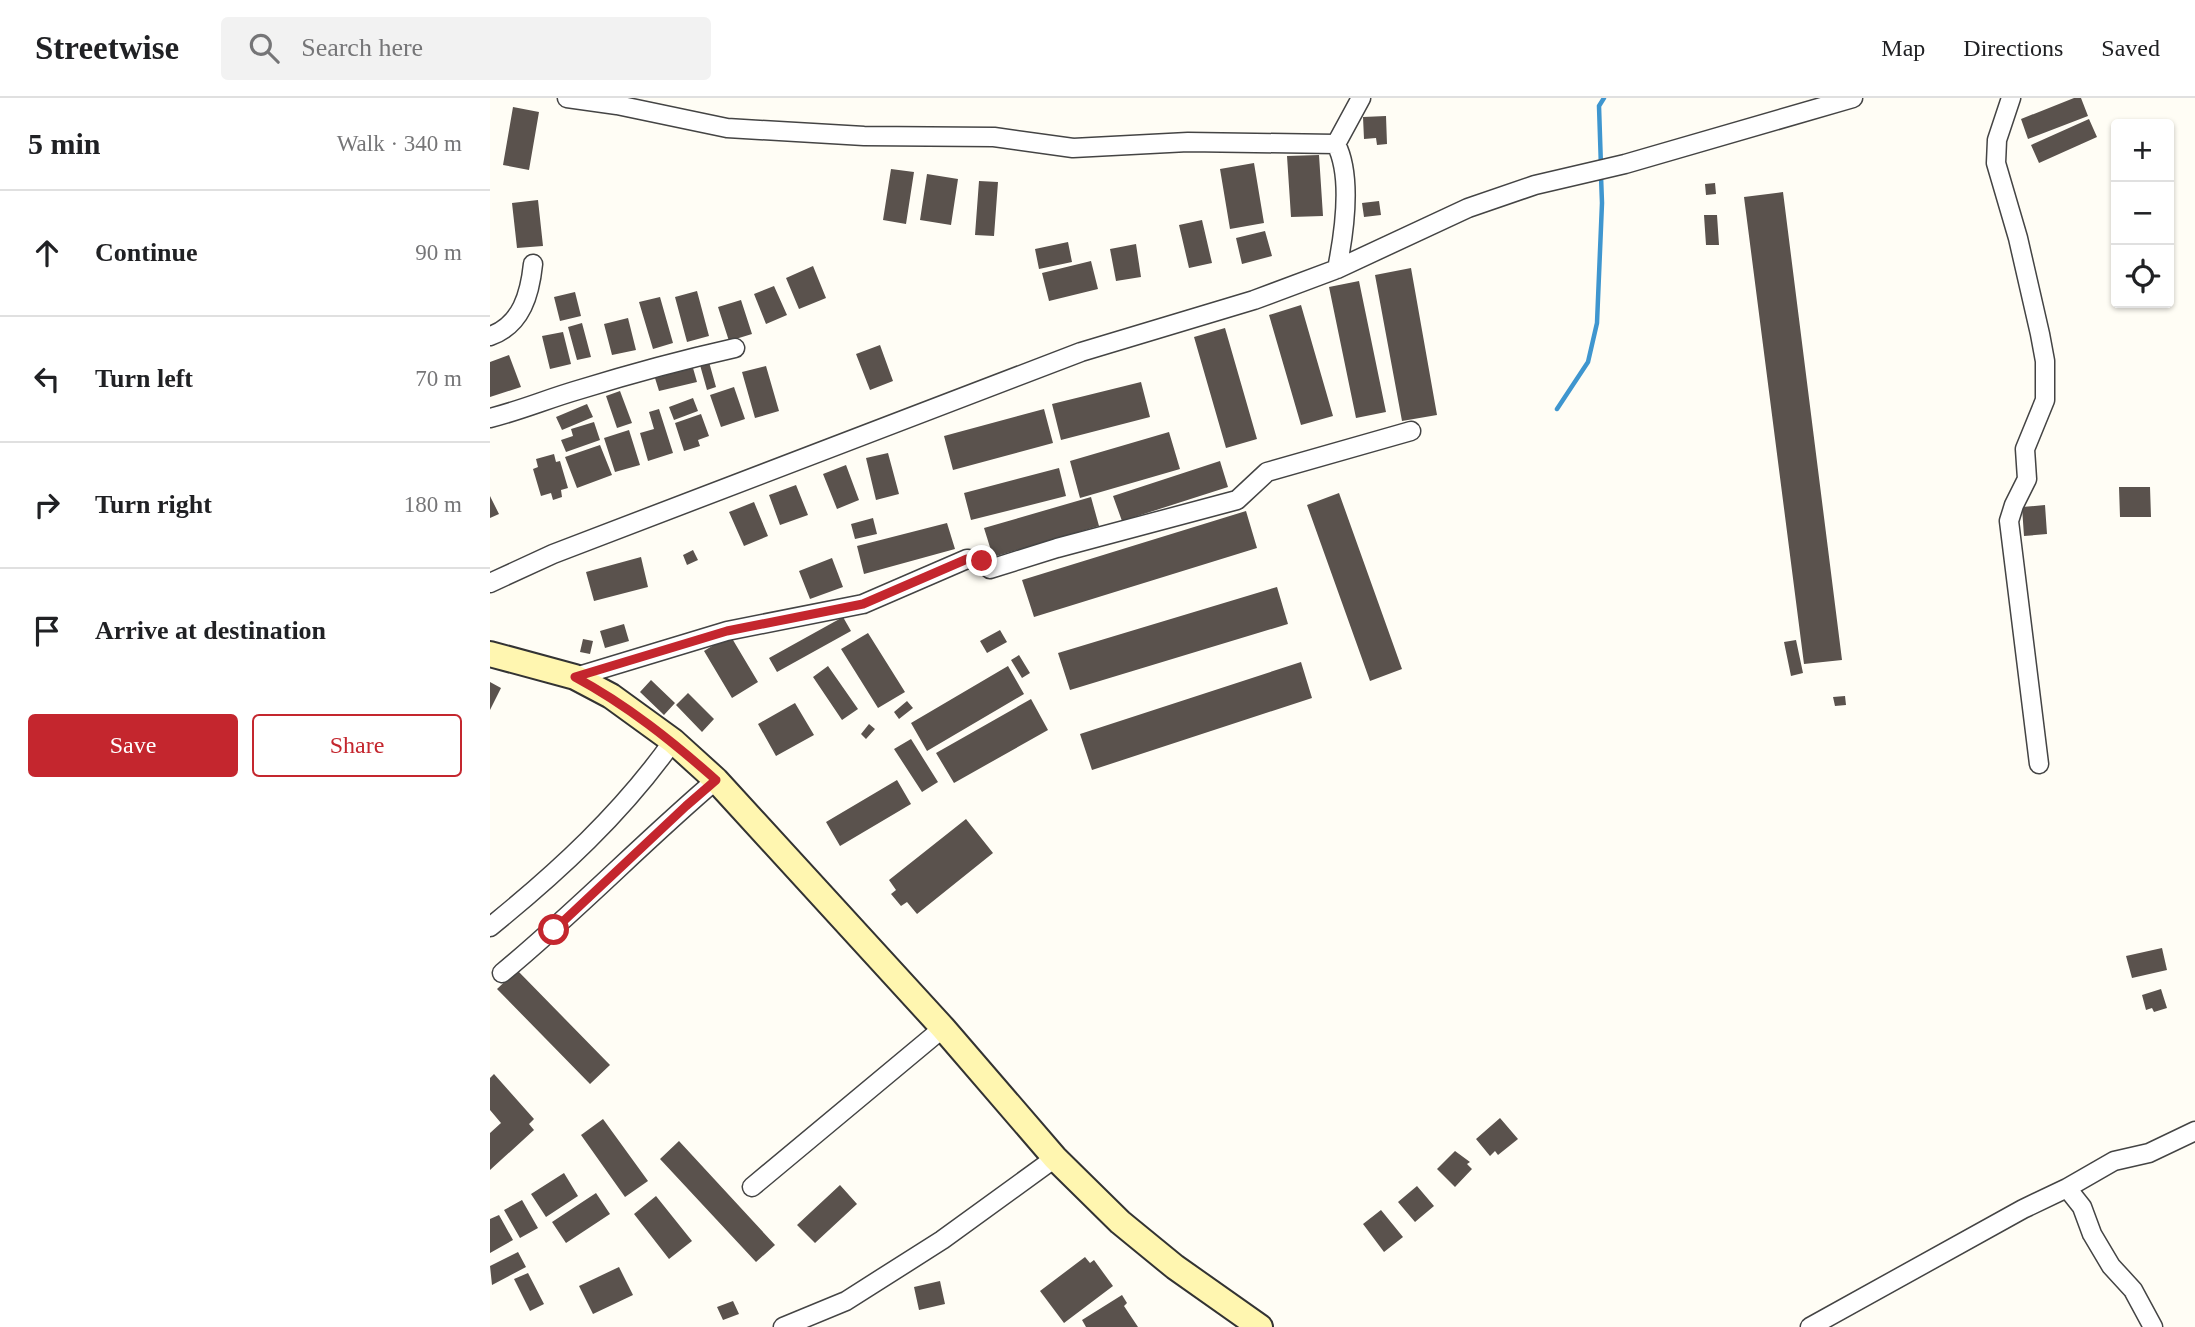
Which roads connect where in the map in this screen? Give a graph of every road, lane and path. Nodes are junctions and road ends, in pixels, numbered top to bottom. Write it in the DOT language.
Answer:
graph roads {
  1 [pos="567,98"];
  2 [pos="1362,98"];
  3 [pos="1853,98"];
  4 [pos="2011,98"];
  5 [pos="1336,144"];
  6 [pos="533,264"];
  7 [pos="1337,269"];
  8 [pos="490,336"];
  9 [pos="735,348"];
  10 [pos="490,418"];
  11 [pos="1410,431"];
  12 [pos="493,575"];
  13 [pos="490,654"];
  14 [pos="575,677"];
  15 [pos="673,741"];
  16 [pos="2039,764"];
  17 [pos="716,780"];
  18 [pos="490,927"];
  19 [pos="502,973"];
  20 [pos="943,1028"];
  21 [pos="2195,1131"];
  22 [pos="1055,1158"];
  23 [pos="752,1187"];
  24 [pos="2067,1188"];
  25 [pos="783,1327"];
  26 [pos="1260,1327"];
  27 [pos="1810,1327"];
  28 [pos="2152,1327"];
  1 -- 5 [label="street"];
  2 -- 5 [label="street"];
  3 -- 7 [label="street"];
  4 -- 16 [label="street"];
  5 -- 7 [label="street"];
  6 -- 8 [label="street"];
  7 -- 12 [label="street"];
  9 -- 10 [label="street"];
  11 -- 14 [label="street"];
  13 -- 14 [label="main road"];
  14 -- 15 [label="main road"];
  15 -- 17 [label="main road"];
  15 -- 18 [label="street"];
  17 -- 19 [label="street"];
  17 -- 20 [label="main road"];
  20 -- 22 [label="main road"];
  20 -- 23 [label="street"];
  21 -- 24 [label="street"];
  22 -- 25 [label="street"];
  22 -- 26 [label="main road"];
  24 -- 27 [label="street"];
  24 -- 28 [label="street"];
}
